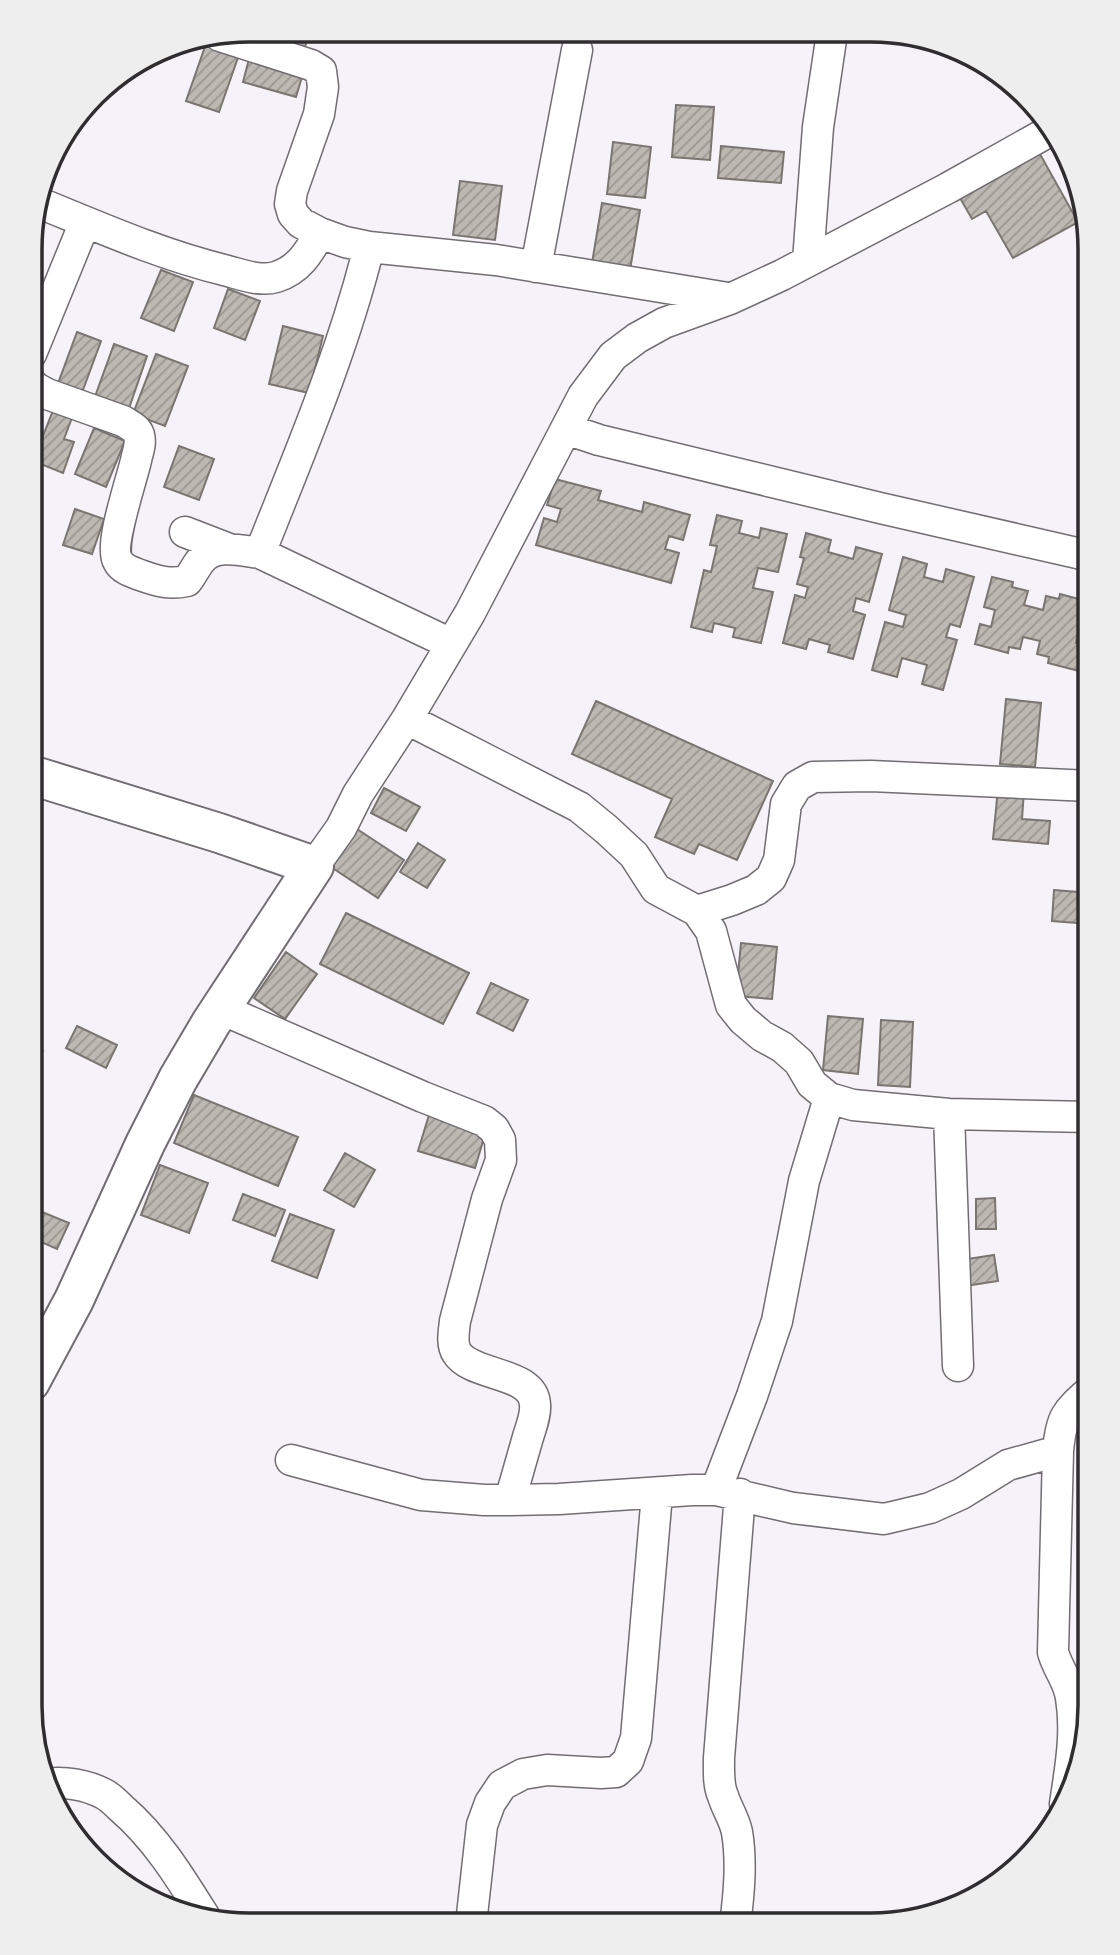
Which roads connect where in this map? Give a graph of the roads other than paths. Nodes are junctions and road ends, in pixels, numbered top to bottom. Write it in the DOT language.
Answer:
graph roads {
  1 [pos="239,42"];
  2 [pos="831,42"];
  3 [pos="577,50"];
  4 [pos="1043,135"];
  5 [pos="47,206"];
  6 [pos="85,222"];
  7 [pos="320,233"];
  8 [pos="369,247"];
  9 [pos="808,261"];
  10 [pos="536,267"];
  11 [pos="730,299"];
  12 [pos="42,329"];
  13 [pos="42,391"];
  14 [pos="566,429"];
  15 [pos="185,532"];
  16 [pos="229,549"];
  17 [pos="260,553"];
  18 [pos="1078,553"];
  19 [pos="451,644"];
  20 [pos="407,719"];
  21 [pos="42,778"];
  22 [pos="1078,785"];
  23 [pos="314,866"];
  24 [pos="697,911"];
  25 [pos="221,1009"];
  26 [pos="828,1098"];
  27 [pos="949,1114"];
  28 [pos="1078,1117"];
  29 [pos="42,1360"];
  30 [pos="958,1366"];
  31 [pos="1078,1402"];
  32 [pos="1058,1451"];
  33 [pos="291,1460"];
  34 [pos="728,1492"];
  35 [pos="657,1494"];
  36 [pos="510,1500"];
  37 [pos="1077,1723"];
  38 [pos="57,1783"];
  39 [pos="198,1906"];
  40 [pos="472,1913"];
  41 [pos="736,1913"];
  1 -- 7 [label="street"];
  2 -- 9 [label="street"];
  3 -- 10 [label="street"];
  4 -- 9 [label="street"];
  5 -- 6 [label="street"];
  6 -- 7 [label="street"];
  6 -- 12 [label="street"];
  7 -- 8 [label="street"];
  8 -- 10 [label="street"];
  8 -- 17 [label="street"];
  9 -- 11 [label="street"];
  10 -- 11 [label="street"];
  11 -- 14 [label="street"];
  13 -- 16 [label="street"];
  14 -- 18 [label="street"];
  14 -- 19 [label="street"];
  15 -- 16 [label="street"];
  16 -- 17 [label="street"];
  17 -- 19 [label="street"];
  19 -- 20 [label="street"];
  20 -- 23 [label="street"];
  20 -- 24 [label="street"];
  21 -- 23 [label="street"];
  22 -- 24 [label="street"];
  23 -- 25 [label="street"];
  24 -- 26 [label="street"];
  25 -- 29 [label="street"];
  25 -- 36 [label="street"];
  26 -- 27 [label="street"];
  26 -- 34 [label="street"];
  27 -- 28 [label="street"];
  27 -- 30 [label="street"];
  31 -- 32 [label="street"];
  32 -- 34 [label="street"];
  32 -- 37 [label="street"];
  33 -- 36 [label="street"];
  34 -- 35 [label="street"];
  34 -- 41 [label="street"];
  35 -- 36 [label="street"];
  35 -- 40 [label="street"];
  38 -- 39 [label="street"];
}
